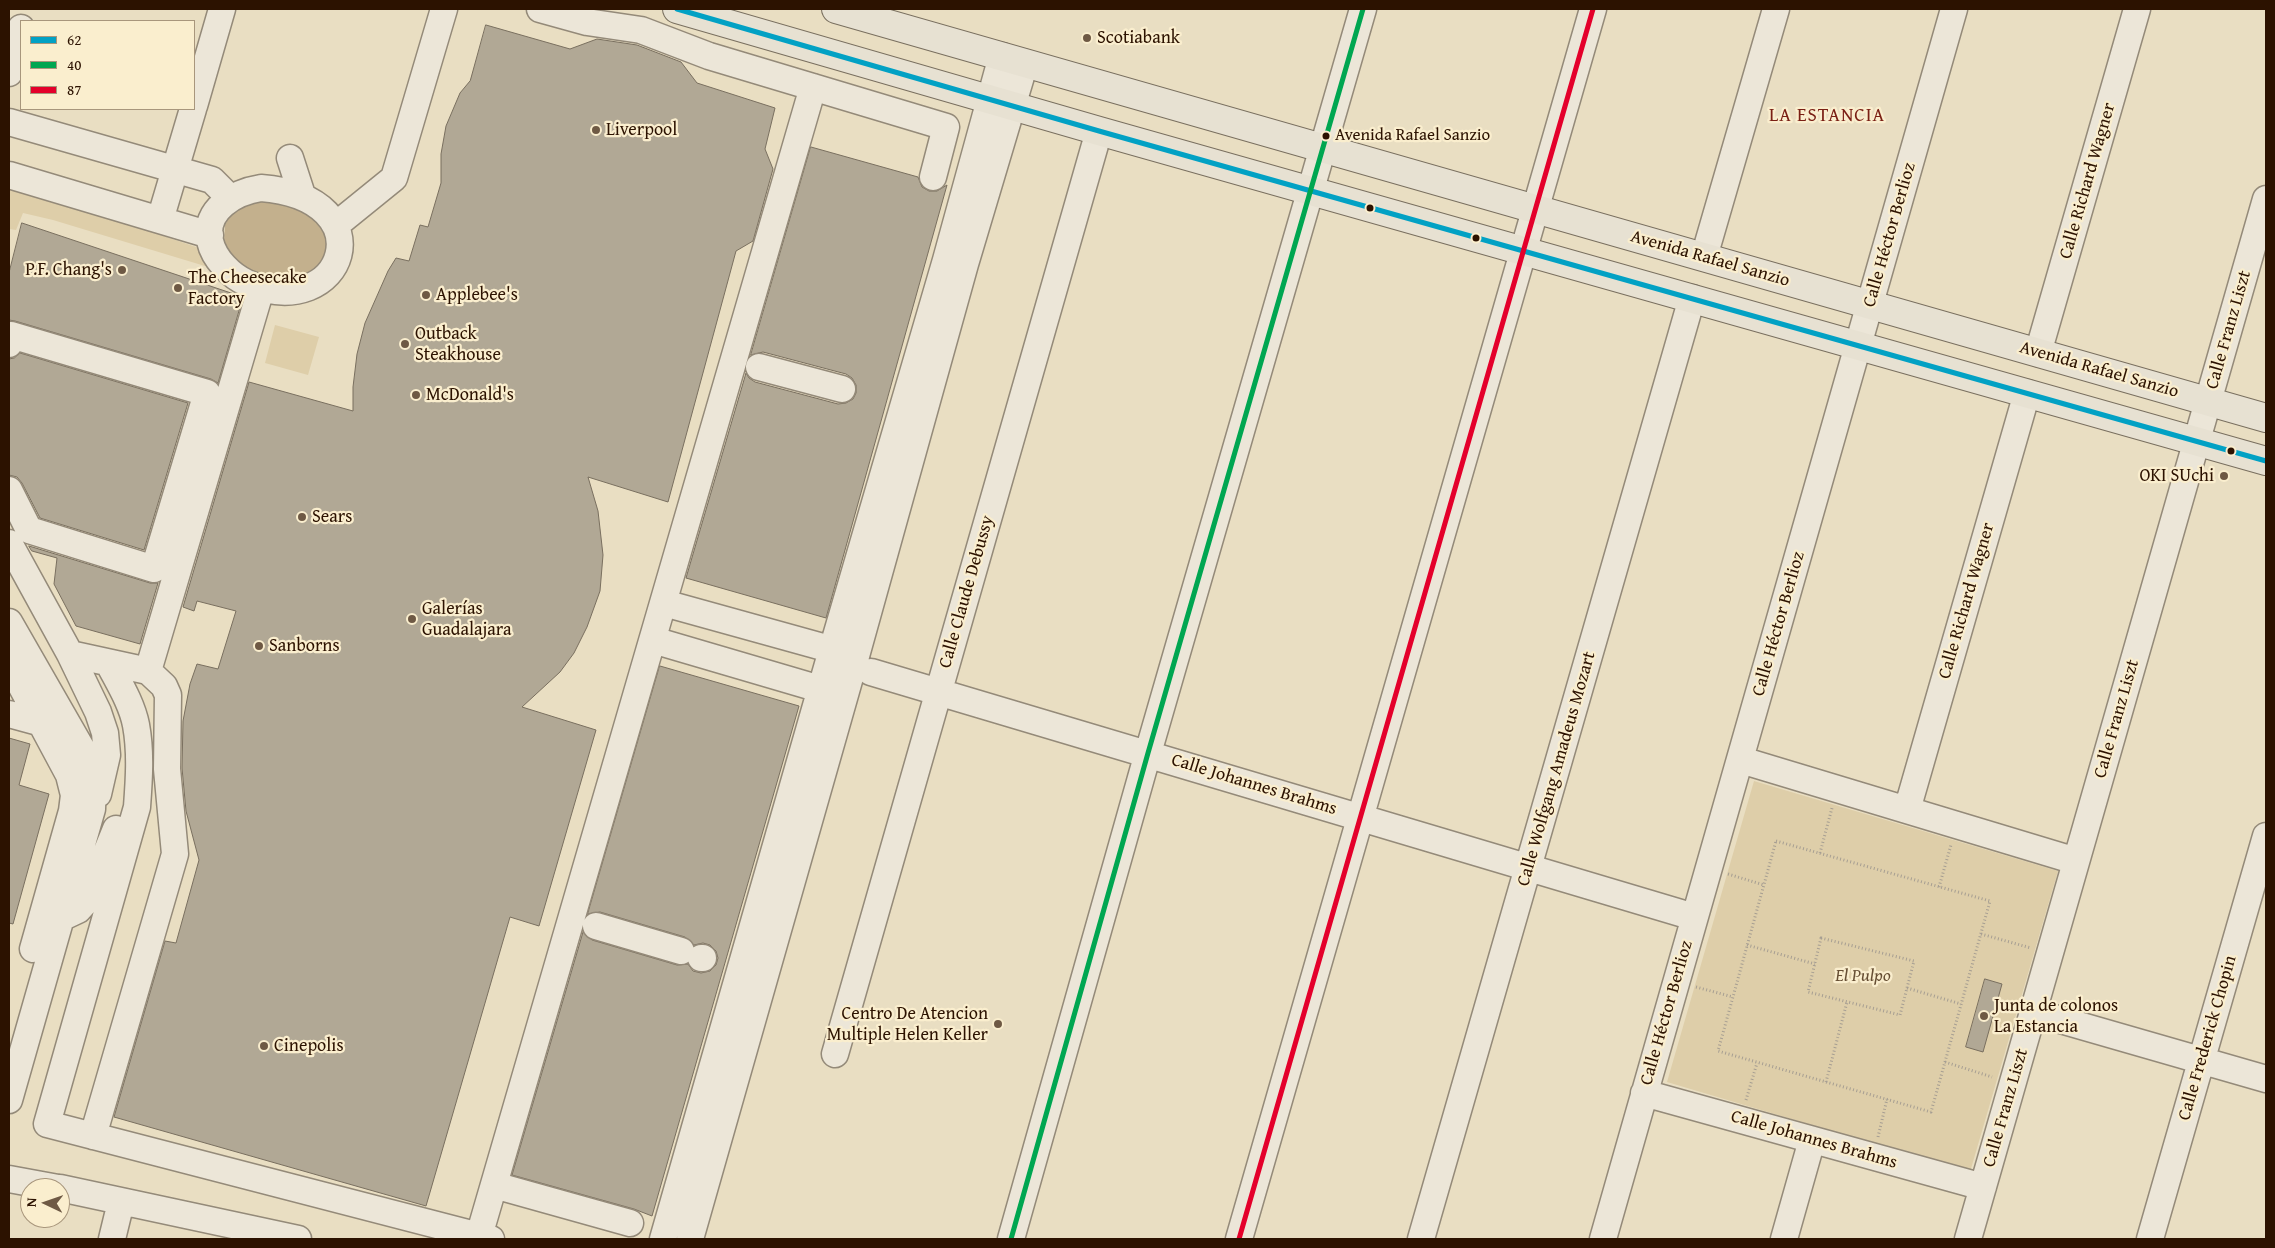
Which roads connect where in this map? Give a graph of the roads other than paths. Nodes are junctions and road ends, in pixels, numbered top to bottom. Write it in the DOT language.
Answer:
graph roads {
  1 [pos="222,9"];
  2 [pos="444,9"];
  3 [pos="540,9"];
  4 [pos="677,9"];
  5 [pos="836,9"];
  6 [pos="1363,9"];
  7 [pos="1593,9"];
  8 [pos="1776,9"];
  9 [pos="1954,9"];
  10 [pos="2137,9"];
  11 [pos="20,32"];
  12 [pos="1014,60"];
  13 [pos="9,72"];
  14 [pos="814,87"];
  15 [pos="195,100"];
  16 [pos="1002,103"];
  17 [pos="192,110"];
  18 [pos="9,122"];
  19 [pos="1099,131"];
  20 [pos="1322,148"];
  21 [pos="290,158"];
  22 [pos="175,169"];
  23 [pos="934,170"];
  24 [pos="9,175"];
  25 [pos="1310,190"];
  26 [pos="302,196"];
  27 [pos="230,198"];
  28 [pos="2266,199"];
  29 [pos="1536,209"];
  30 [pos="160,220"];
  31 [pos="336,225"];
  32 [pos="210,235"];
  33 [pos="1524,250"];
  34 [pos="1704,257"];
  35 [pos="261,289"];
  36 [pos="1692,298"];
  37 [pos="1870,305"];
  38 [pos="9,344"];
  39 [pos="1858,345"];
  40 [pos="2038,353"];
  41 [pos="759,367"];
  42 [pos="853,391"];
  43 [pos="2027,392"];
  44 [pos="2209,402"];
  45 [pos="2266,418"];
  46 [pos="2197,441"];
  47 [pos="2266,461"];
  48 [pos="9,490"];
  49 [pos="9,543"];
  50 [pos="664,603"];
  51 [pos="9,622"];
  52 [pos="653,640"];
  53 [pos="70,654"];
  54 [pos="853,659"];
  55 [pos="9,663"];
  56 [pos="109,664"];
  57 [pos="148,671"];
  58 [pos="938,692"];
  59 [pos="832,693"];
  60 [pos="9,714"];
  61 [pos="42,722"];
  62 [pos="1148,753"];
  63 [pos="1741,760"];
  64 [pos="137,807"];
  65 [pos="92,809"];
  66 [pos="1907,810"];
  67 [pos="1361,817"];
  68 [pos="2266,836"];
  69 [pos="2076,861"];
  70 [pos="1528,867"];
  71 [pos="1694,917"];
  72 [pos="61,918"];
  73 [pos="596,926"];
  74 [pos="695,956"];
  75 [pos="2033,1012"];
  76 [pos="9,1037"];
  77 [pos="835,1054"];
  78 [pos="2202,1061"];
  79 [pos="2266,1079"];
  80 [pos="1644,1093"];
  81 [pos="9,1100"];
  82 [pos="694,1104"];
  83 [pos="726,1113"];
  84 [pos="93,1136"];
  85 [pos="1812,1140"];
  86 [pos="494,1185"];
  87 [pos="1983,1187"];
  88 [pos="70,1190"];
  89 [pos="122,1202"];
  90 [pos="630,1225"];
  91 [pos="485,1238"];
  92 [pos="112,1239"];
  93 [pos="298,1239"];
  94 [pos="663,1239"];
  95 [pos="690,1239"];
  96 [pos="1011,1239"];
  97 [pos="1239,1239"];
  98 [pos="1421,1239"];
  99 [pos="1603,1239"];
  100 [pos="1784,1239"];
  101 [pos="1968,1239"];
  102 [pos="2150,1239"];
  1 -- 15 [label="street"];
  2 -- 31 [label="street"];
  3 -- 14 [label="street"];
  4 -- 16 [label="main road"];
  5 -- 12 [label="main road, Avenida Rafael Sanzio"];
  6 -- 20 [label="street"];
  7 -- 29 [label="street"];
  8 -- 34 [label="street"];
  9 -- 37 [label="street, Calle Héctor Berlioz"];
  10 -- 40 [label="street, Calle Richard Wagner"];
  11 -- 13 [label="street"];
  12 -- 16 [label="street"];
  12 -- 20 [label="main road, Avenida Rafael Sanzio"];
  14 -- 23 [label="street"];
  14 -- 50 [label="street"];
  16 -- 19 [label="main road"];
  16 -- 54 [label="street"];
  17 -- 22 [label="street"];
  18 -- 22 [label="street"];
  19 -- 25 [label="main road"];
  19 -- 58 [label="street, Calle Claude Debussy"];
  20 -- 25 [label="street"];
  20 -- 29 [label="main road, Avenida Rafael Sanzio"];
  21 -- 26 [label="street"];
  22 -- 27 [label="street"];
  22 -- 30 [label="street"];
  24 -- 30 [label="street"];
  25 -- 33 [label="main road"];
  25 -- 62 [label="street"];
  26 -- 27 [label="street"];
  26 -- 31 [label="street"];
  27 -- 32 [label="street"];
  28 -- 44 [label="street, Calle Franz Liszt"];
  29 -- 33 [label="street"];
  29 -- 34 [label="main road, Avenida Rafael Sanzio"];
  30 -- 32 [label="street"];
  31 -- 35 [label="street"];
  32 -- 35 [label="street"];
  33 -- 36 [label="main road"];
  33 -- 67 [label="street"];
  34 -- 37 [label="main road, Avenida Rafael Sanzio"];
  35 -- 57 [label="street"];
  36 -- 39 [label="main road"];
  36 -- 70 [label="street, Calle Wolfgang Amadeus Mozart"];
  37 -- 39 [label="street, Calle Héctor Berlioz"];
  37 -- 40 [label="main road, Avenida Rafael Sanzio"];
  38 -- 48 [label="street"];
  39 -- 43 [label="main road"];
  39 -- 63 [label="street, Calle Héctor Berlioz"];
  40 -- 44 [label="main road, Avenida Rafael Sanzio"];
  41 -- 42 [label="street"];
  43 -- 46 [label="main road"];
  43 -- 66 [label="street, Calle Richard Wagner"];
  44 -- 45 [label="main road, Avenida Rafael Sanzio"];
  44 -- 46 [label="street, Calle Franz Liszt"];
  46 -- 47 [label="main road"];
  46 -- 69 [label="street, Calle Franz Liszt"];
  49 -- 53 [label="street"];
  50 -- 52 [label="street"];
  50 -- 54 [label="street, Calle Johannes Brahms"];
  51 -- 65 [label="street"];
  52 -- 59 [label="street"];
  52 -- 86 [label="street"];
  53 -- 56 [label="street"];
  53 -- 65 [label="street"];
  54 -- 58 [label="street, Calle Johannes Brahms"];
  54 -- 59 [label="street"];
  55 -- 61 [label="street"];
  56 -- 57 [label="street"];
  56 -- 64 [label="street"];
  57 -- 84 [label="street"];
  58 -- 62 [label="street, Calle Johannes Brahms"];
  58 -- 77 [label="street, Calle Claude Debussy"];
  59 -- 82 [label="street"];
  59 -- 83 [label="street"];
  60 -- 61 [label="street"];
  61 -- 76 [label="street"];
  62 -- 67 [label="street, Calle Johannes Brahms"];
  62 -- 96 [label="street"];
  63 -- 66 [label="street"];
  63 -- 71 [label="street, Calle Héctor Berlioz"];
  64 -- 72 [label="street"];
  64 -- 84 [label="street"];
  65 -- 72 [label="street"];
  66 -- 69 [label="street"];
  67 -- 70 [label="street, Calle Johannes Brahms"];
  67 -- 97 [label="street"];
  68 -- 78 [label="street, Calle Frederick Chopin"];
  69 -- 75 [label="street, Calle Franz Liszt"];
  70 -- 71 [label="street, Calle Johannes Brahms"];
  70 -- 98 [label="street, Calle Wolfgang Amadeus Mozart"];
  71 -- 80 [label="street, Calle Héctor Berlioz"];
  72 -- 81 [label="street"];
  73 -- 74 [label="street"];
  75 -- 78 [label="street"];
  75 -- 87 [label="street, Calle Franz Liszt"];
  78 -- 79 [label="street"];
  78 -- 102 [label="street, Calle Frederick Chopin"];
  80 -- 85 [label="street, Calle Johannes Brahms"];
  80 -- 99 [label="street, Calle Héctor Berlioz"];
  82 -- 83 [label="street"];
  82 -- 94 [label="street"];
  83 -- 95 [label="street"];
  84 -- 91 [label="street"];
  85 -- 87 [label="street, Calle Johannes Brahms"];
  85 -- 100 [label="street"];
  86 -- 90 [label="street"];
  86 -- 91 [label="street"];
  87 -- 101 [label="street, Calle Franz Liszt"];
  88 -- 89 [label="street"];
  89 -- 92 [label="street"];
  89 -- 93 [label="street"];
}
